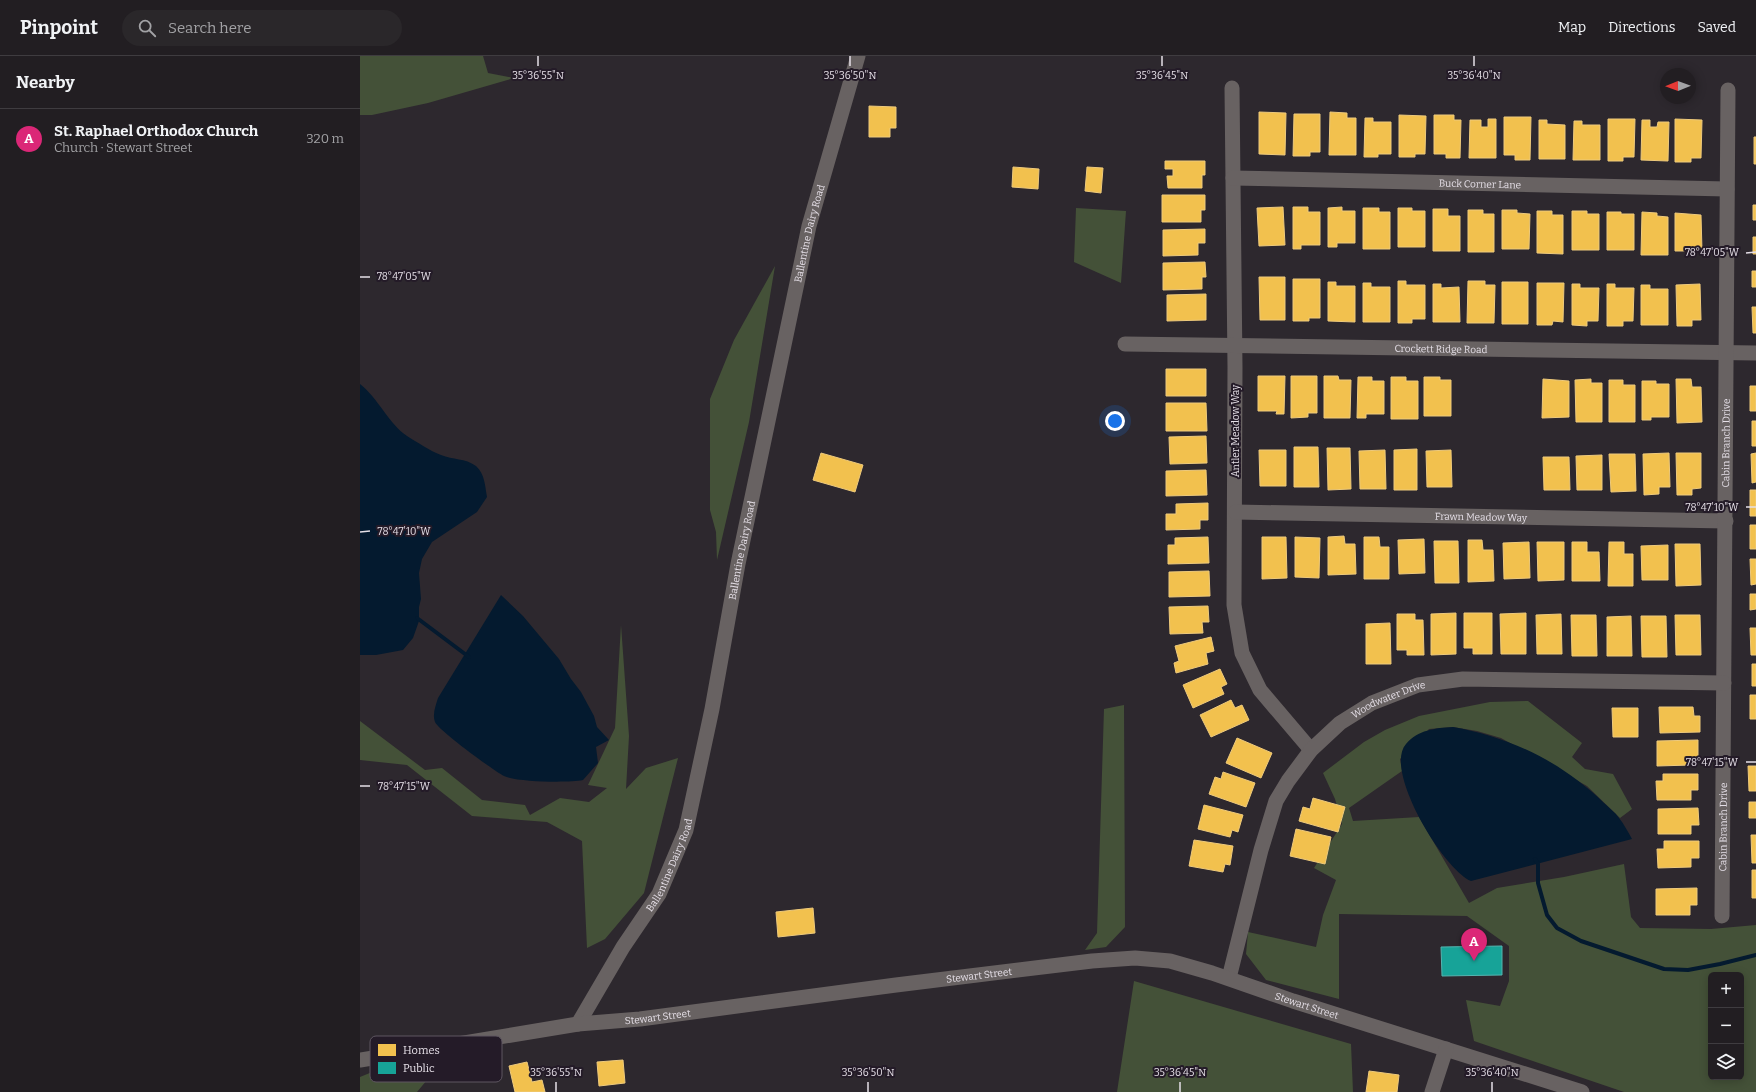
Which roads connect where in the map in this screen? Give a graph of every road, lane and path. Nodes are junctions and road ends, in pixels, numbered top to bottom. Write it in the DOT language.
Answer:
graph roads {
  1 [pos="858,56"];
  2 [pos="1232,88"];
  3 [pos="1728,90"];
  4 [pos="1233,178"];
  5 [pos="1727,189"];
  6 [pos="1125,344"];
  7 [pos="1235,346"];
  8 [pos="1726,352"];
  9 [pos="1756,353"];
  10 [pos="1236,512"];
  11 [pos="1726,521"];
  12 [pos="1724,683"];
  13 [pos="1311,750"];
  14 [pos="1722,916"];
  15 [pos="1228,978"];
  16 [pos="578,1024"];
  17 [pos="502,1037"];
  18 [pos="1446,1049"];
  19 [pos="370,1058"];
  20 [pos="360,1060"];
  21 [pos="1432,1092"];
  22 [pos="1582,1092"];
  1 -- 16 [label="street, Ballentine Dairy Road"];
  2 -- 4 [label="street, Antler Meadow Way"];
  3 -- 5 [label="street, Cabin Branch Drive"];
  4 -- 5 [label="street, Buck Corner Lane"];
  4 -- 7 [label="street, Antler Meadow Way"];
  5 -- 8 [label="street, Cabin Branch Drive"];
  6 -- 7 [label="street, Crockett Ridge Road"];
  7 -- 8 [label="street, Crockett Ridge Road"];
  7 -- 10 [label="street, Antler Meadow Way"];
  8 -- 9 [label="street, Crockett Ridge Road"];
  8 -- 11 [label="street, Cabin Branch Drive"];
  10 -- 11 [label="street, Frawn Meadow Way"];
  10 -- 13 [label="street, Antler Meadow Way"];
  11 -- 12 [label="street, Cabin Branch Drive"];
  12 -- 13 [label="street, Woodwater Drive"];
  12 -- 14 [label="street, Cabin Branch Drive"];
  13 -- 15 [label="street, Woodwater Drive"];
  15 -- 16 [label="street, Stewart Street"];
  15 -- 18 [label="street, Stewart Street"];
  16 -- 17 [label="street, Stewart Street"];
  18 -- 21 [label="street"];
  18 -- 22 [label="street, Stewart Street"];
  19 -- 20 [label="street, Stewart Street"];
}
